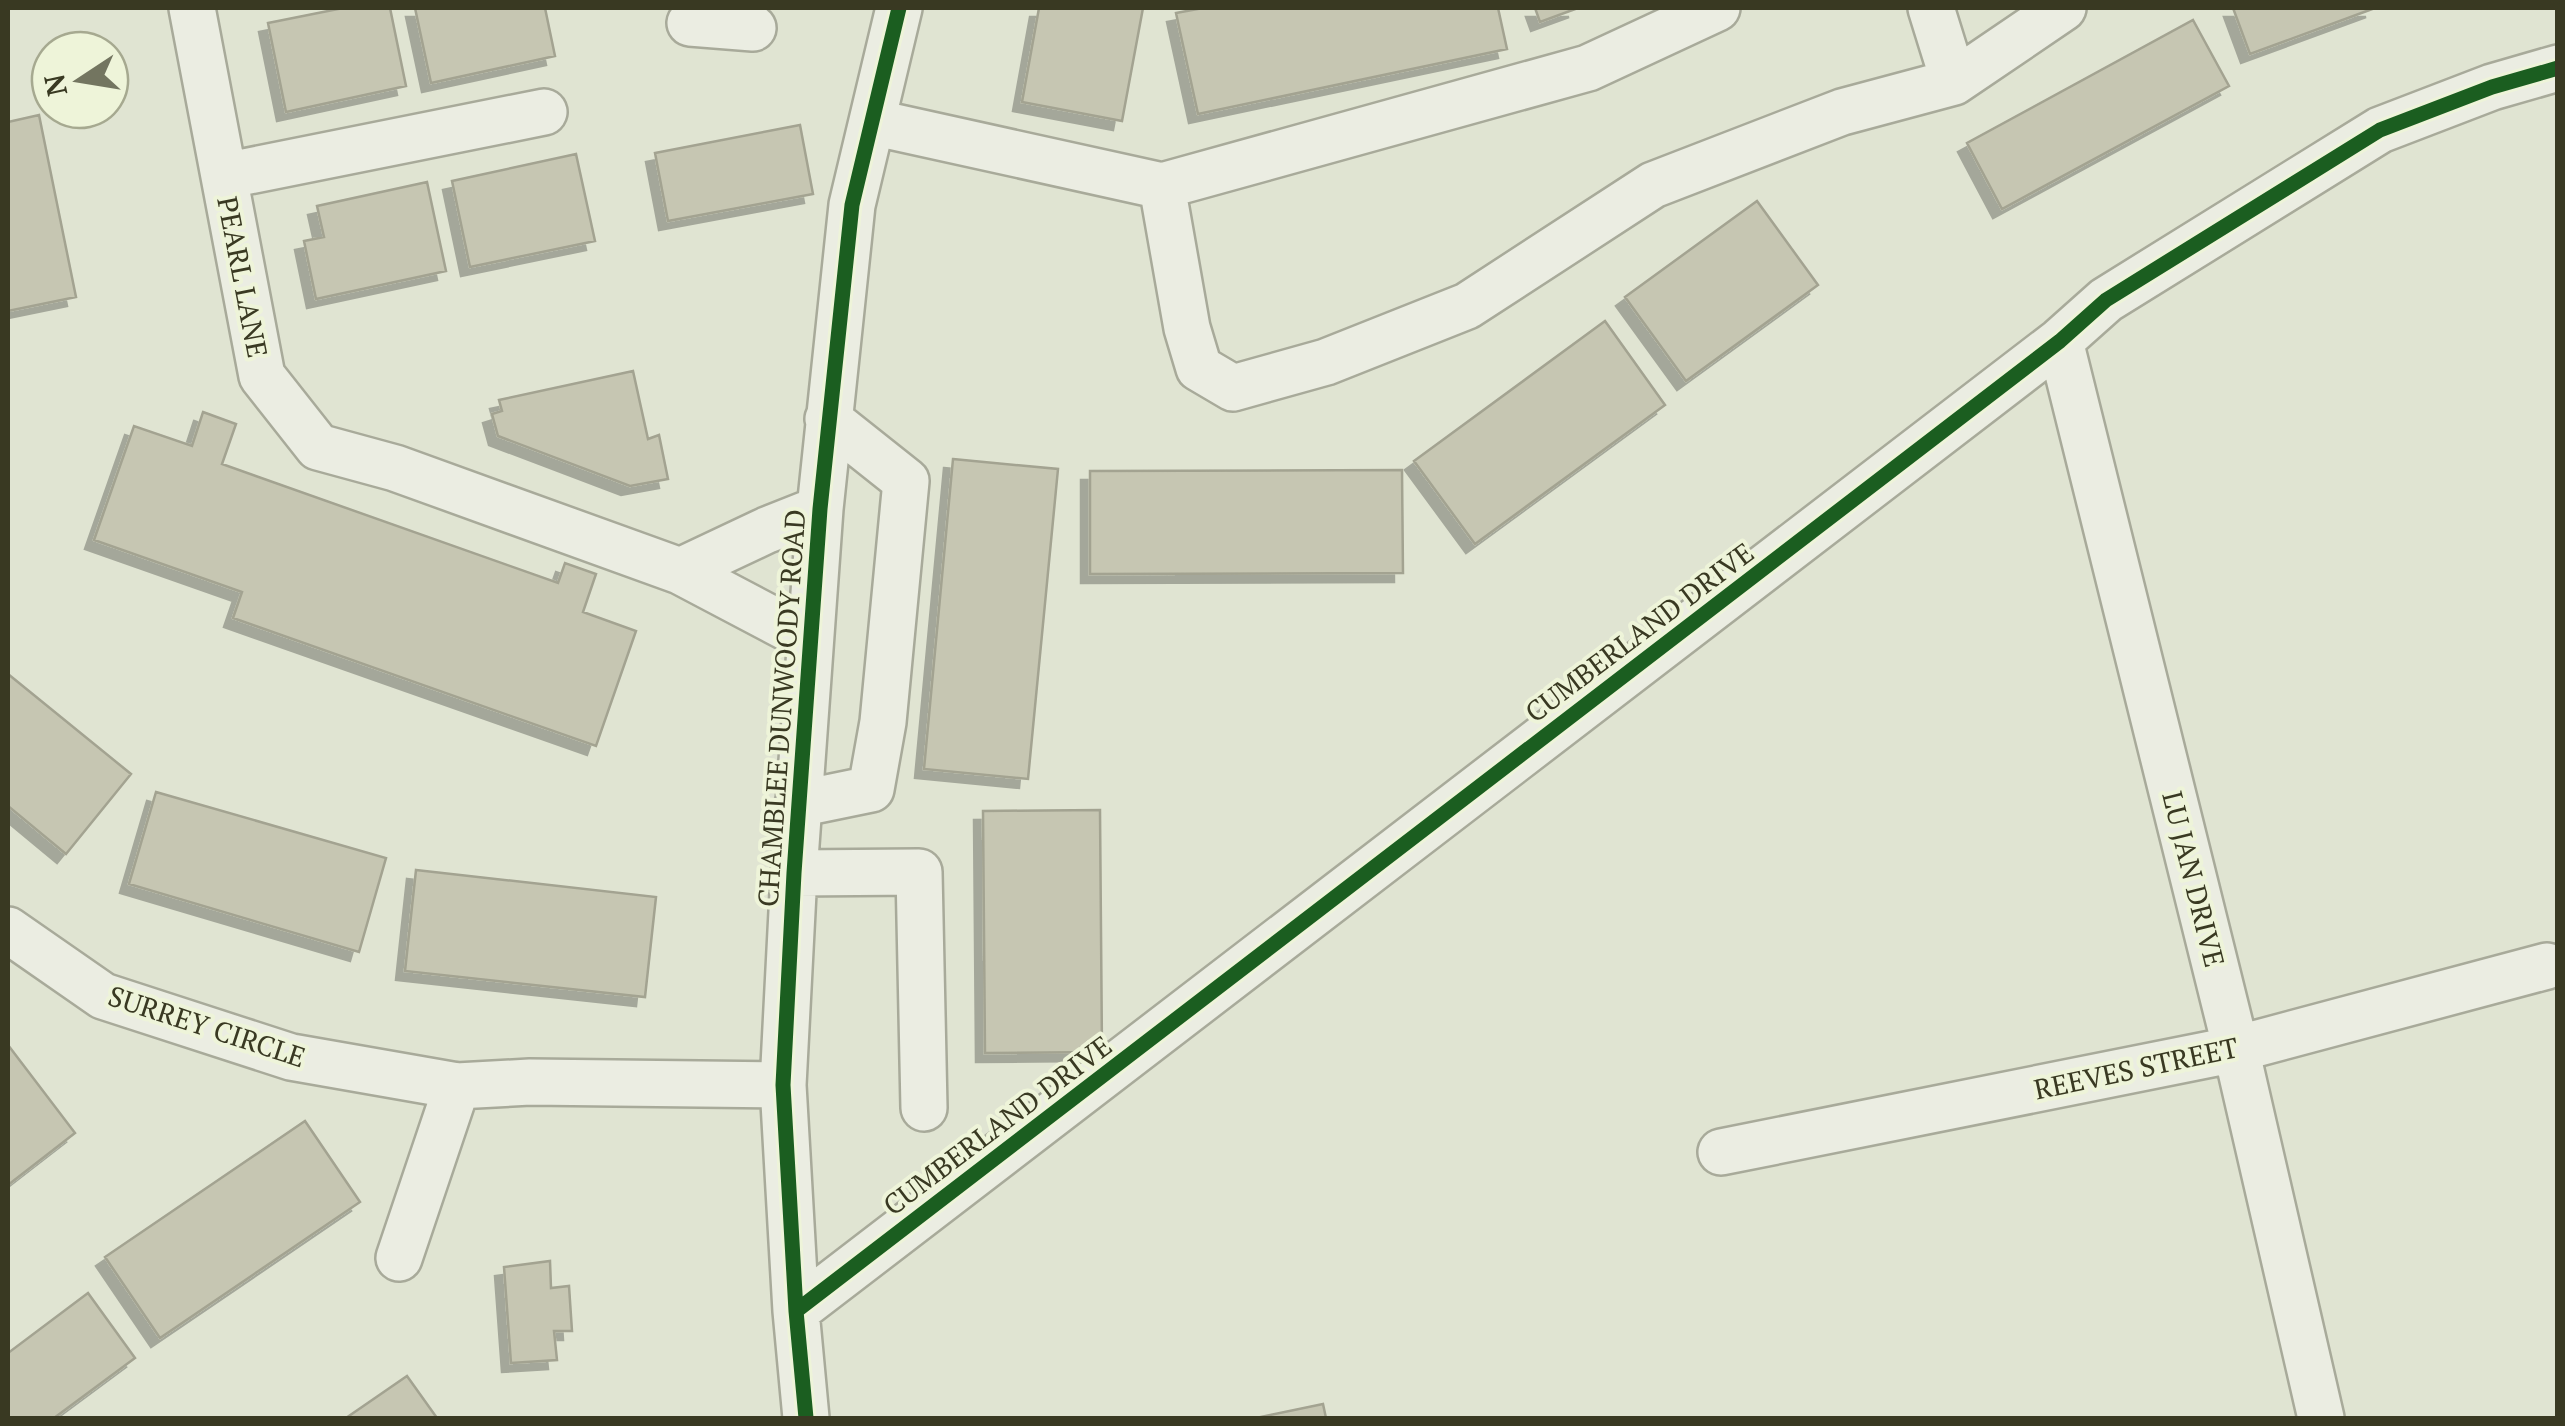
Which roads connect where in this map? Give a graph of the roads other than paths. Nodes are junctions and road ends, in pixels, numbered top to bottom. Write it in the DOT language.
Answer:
graph roads {
  1 [pos="192,8"];
  2 [pos="899,8"];
  3 [pos="1717,8"];
  4 [pos="1932,8"];
  5 [pos="2063,8"];
  6 [pos="690,23"];
  7 [pos="753,28"];
  8 [pos="2558,68"];
  9 [pos="1954,82"];
  10 [pos="544,112"];
  11 [pos="872,122"];
  12 [pos="224,176"];
  13 [pos="1164,198"];
  14 [pos="2060,341"];
  15 [pos="828,419"];
  16 [pos="820,509"];
  17 [pos="680,571"];
  18 [pos="809,639"];
  19 [pos="798,804"];
  20 [pos="794,873"];
  21 [pos="8,930"];
  22 [pos="2547,966"];
  23 [pos="2236,1049"];
  24 [pos="783,1084"];
  25 [pos="457,1086"];
  26 [pos="924,1108"];
  27 [pos="1721,1152"];
  28 [pos="399,1258"];
  29 [pos="796,1311"];
  30 [pos="806,1418"];
  31 [pos="2320,1418"];
  1 -- 12 [label="street, PEARL LANE"];
  2 -- 11 [label="street, CHAMBLEE DUNWOODY ROAD"];
  3 -- 13 [label="street"];
  4 -- 9 [label="street"];
  5 -- 9 [label="street"];
  6 -- 7 [label="street"];
  8 -- 14 [label="street, CUMBERLAND DRIVE"];
  9 -- 13 [label="street"];
  10 -- 12 [label="street"];
  11 -- 13 [label="street"];
  11 -- 15 [label="street, CHAMBLEE DUNWOODY ROAD"];
  12 -- 17 [label="street, PEARL LANE"];
  14 -- 23 [label="street, LU JAN DRIVE"];
  14 -- 29 [label="street, CUMBERLAND DRIVE"];
  15 -- 16 [label="street, CHAMBLEE DUNWOODY ROAD"];
  15 -- 19 [label="street"];
  16 -- 17 [label="street"];
  16 -- 18 [label="street, CHAMBLEE DUNWOODY ROAD"];
  17 -- 18 [label="street, PEARL LANE"];
  18 -- 19 [label="street, CHAMBLEE DUNWOODY ROAD"];
  19 -- 20 [label="street, CHAMBLEE DUNWOODY ROAD"];
  20 -- 24 [label="street, CHAMBLEE DUNWOODY ROAD"];
  20 -- 26 [label="street"];
  21 -- 25 [label="street, SURREY CIRCLE"];
  22 -- 23 [label="street, REEVES STREET"];
  23 -- 27 [label="street, REEVES STREET"];
  23 -- 31 [label="street, LU JAN DRIVE"];
  24 -- 25 [label="street, SURREY CIRCLE"];
  24 -- 29 [label="street, CHAMBLEE DUNWOODY ROAD"];
  25 -- 28 [label="street"];
  29 -- 30 [label="street, CHAMBLEE DUNWOODY ROAD"];
}
